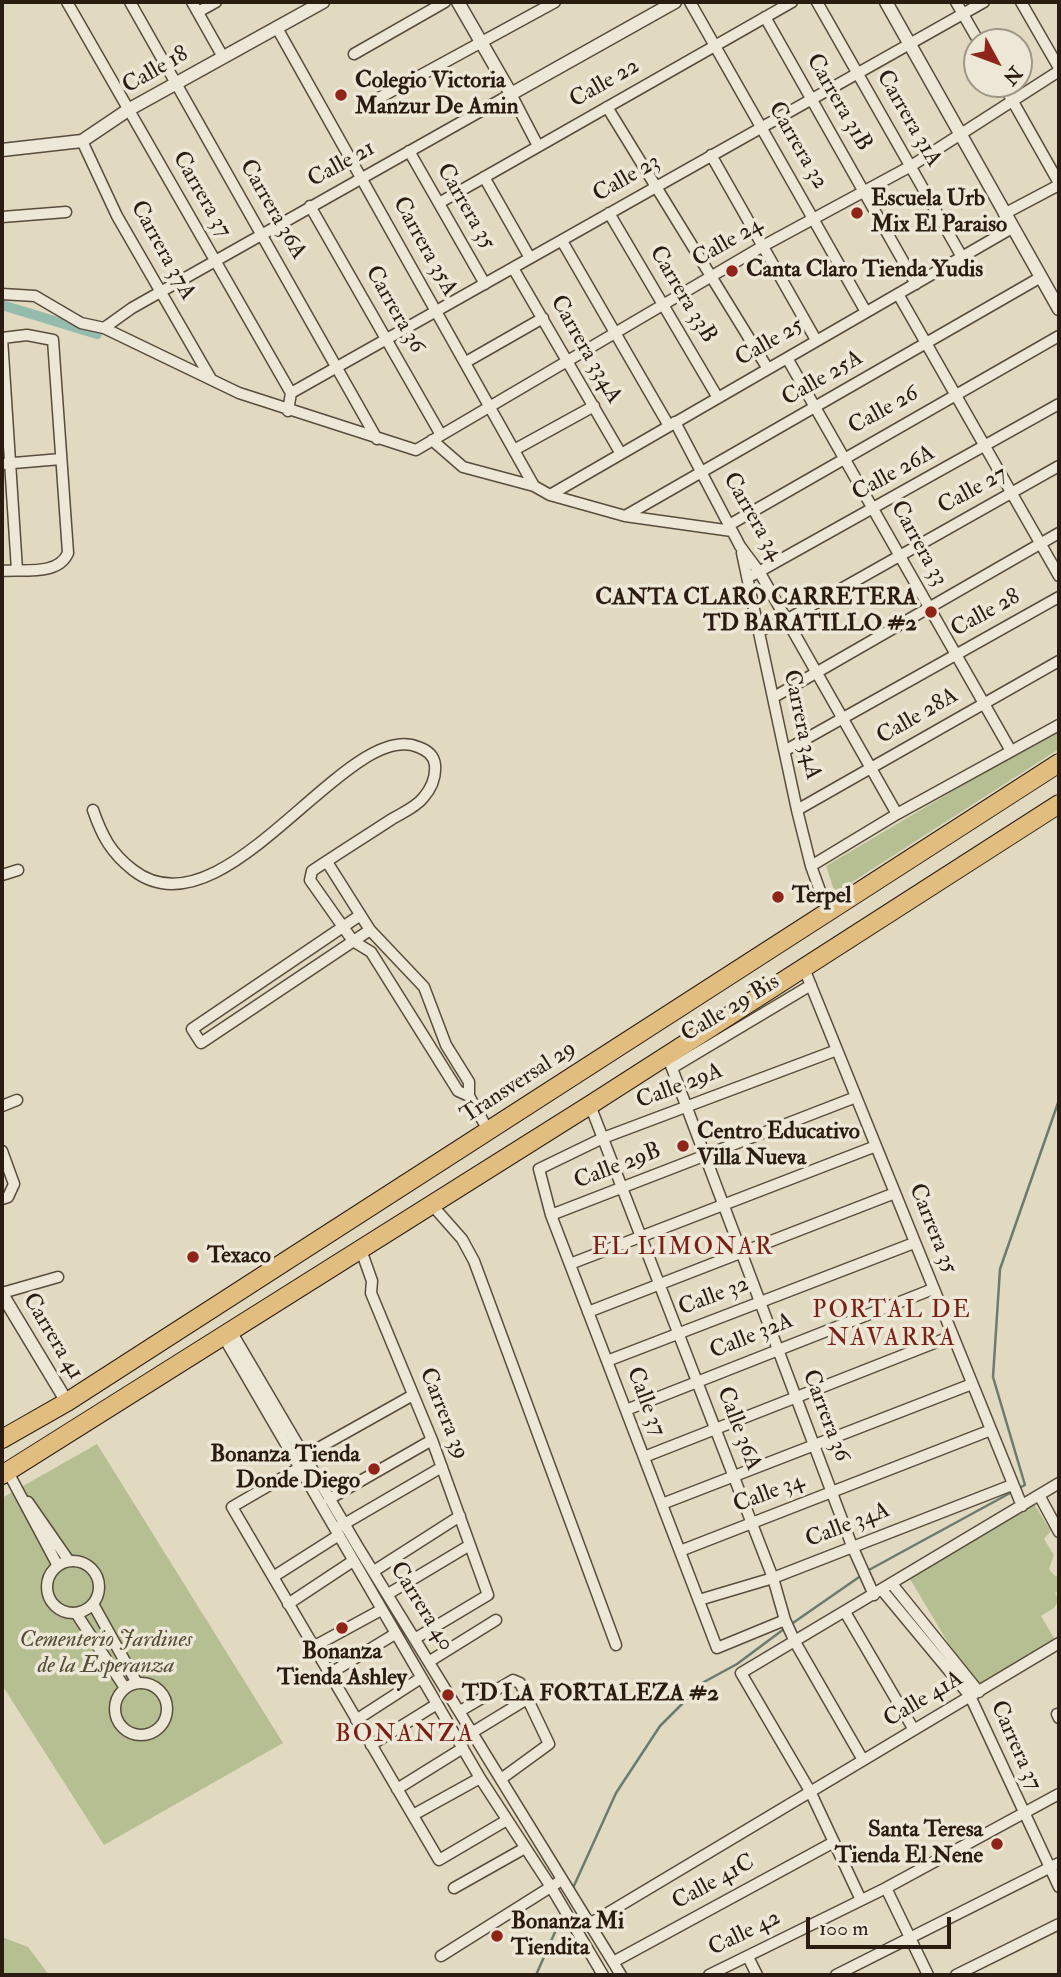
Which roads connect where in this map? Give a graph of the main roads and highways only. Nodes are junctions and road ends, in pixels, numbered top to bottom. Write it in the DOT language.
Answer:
graph roads {
  1 [pos="1059,763"];
  2 [pos="1059,804"];
  3 [pos="2,1439"];
  4 [pos="5,1474"];
  1 -- 3 [label="highway, Transversal 29"];
  2 -- 4 [label="highway"];
}
